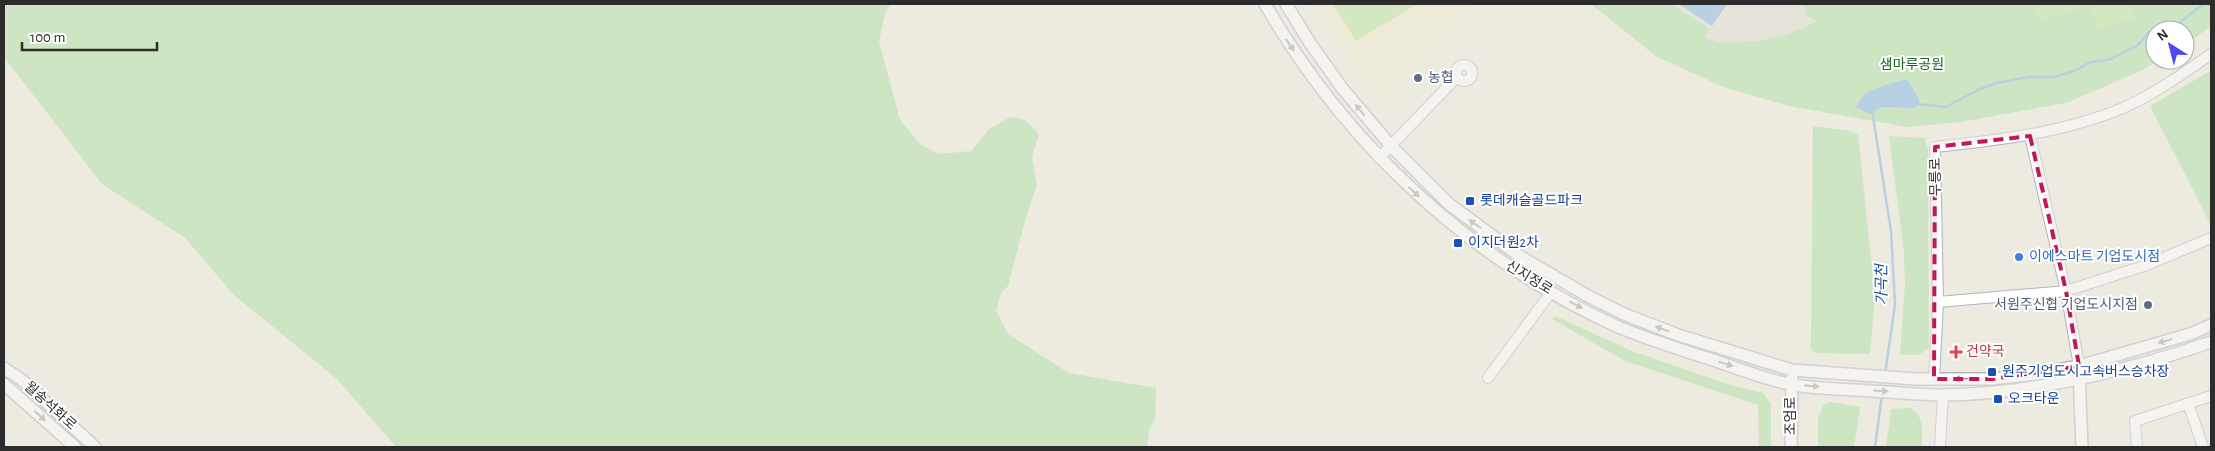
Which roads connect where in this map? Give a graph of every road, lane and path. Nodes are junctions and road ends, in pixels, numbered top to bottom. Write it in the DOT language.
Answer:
graph roads {
  1 [pos="1265,4"];
  2 [pos="1286,4"];
  3 [pos="2211,54"];
  4 [pos="1457,77"];
  5 [pos="2030,136"];
  6 [pos="1392,147"];
  7 [pos="1379,158"];
  8 [pos="2211,238"];
  9 [pos="1560,278"];
  10 [pos="2066,291"];
  11 [pos="1551,292"];
  12 [pos="1938,302"];
  13 [pos="2211,325"];
  14 [pos="2211,342"];
  15 [pos="4,359"];
  16 [pos="2079,366"];
  17 [pos="4,368"];
  18 [pos="1792,370"];
  19 [pos="1488,378"];
  20 [pos="2080,379"];
  21 [pos="22,380"];
  22 [pos="1934,380"];
  23 [pos="4,384"];
  24 [pos="1792,384"];
  25 [pos="9,391"];
  26 [pos="1943,395"];
  27 [pos="2211,396"];
  28 [pos="2188,404"];
  29 [pos="75,447"];
  30 [pos="95,447"];
  31 [pos="1791,447"];
  32 [pos="1940,447"];
  33 [pos="2082,447"];
  34 [pos="2137,447"];
  35 [pos="2203,447"];
  1 -- 7 [label="street, 신지정로, one-way"];
  6 -- 2 [label="street, 신지정로, one-way"];
  3 -- 5 [label="street, 무릉로"];
  4 -- 6 [label="street"];
  5 -- 10 [label="street"];
  5 -- 12 [label="street, 무릉로"];
  6 -- 7 [label="street"];
  9 -- 6 [label="street, 신지정로, one-way"];
  7 -- 11 [label="street, 신지정로, one-way"];
  8 -- 10 [label="street"];
  9 -- 11 [label="street"];
  18 -- 9 [label="street, 신지정로, one-way"];
  10 -- 12 [label="street"];
  10 -- 16 [label="street"];
  11 -- 19 [label="street"];
  11 -- 24 [label="street, 신지정로, one-way"];
  12 -- 22 [label="street, 무릉로"];
  13 -- 16 [label="street, 신지정로, one-way"];
  14 -- 20 [label="street"];
  15 -- 21 [label="street"];
  16 -- 20 [label="street"];
  16 -- 22 [label="street, 신지정로, one-way"];
  17 -- 21 [label="street, 월송석화로"];
  18 -- 22 [label="street, 신지정로"];
  18 -- 24 [label="street, 조엄로"];
  20 -- 26 [label="street, 신지정로"];
  20 -- 33 [label="street"];
  21 -- 30 [label="street, 월송석화로"];
  23 -- 25 [label="street, 월송석화로"];
  24 -- 26 [label="street, 신지정로, one-way"];
  24 -- 31 [label="street, 조엄로"];
  25 -- 29 [label="street, 월송석화로, one-way"];
  26 -- 32 [label="street"];
  27 -- 28 [label="street"];
  28 -- 34 [label="street"];
  28 -- 35 [label="street"];
}
